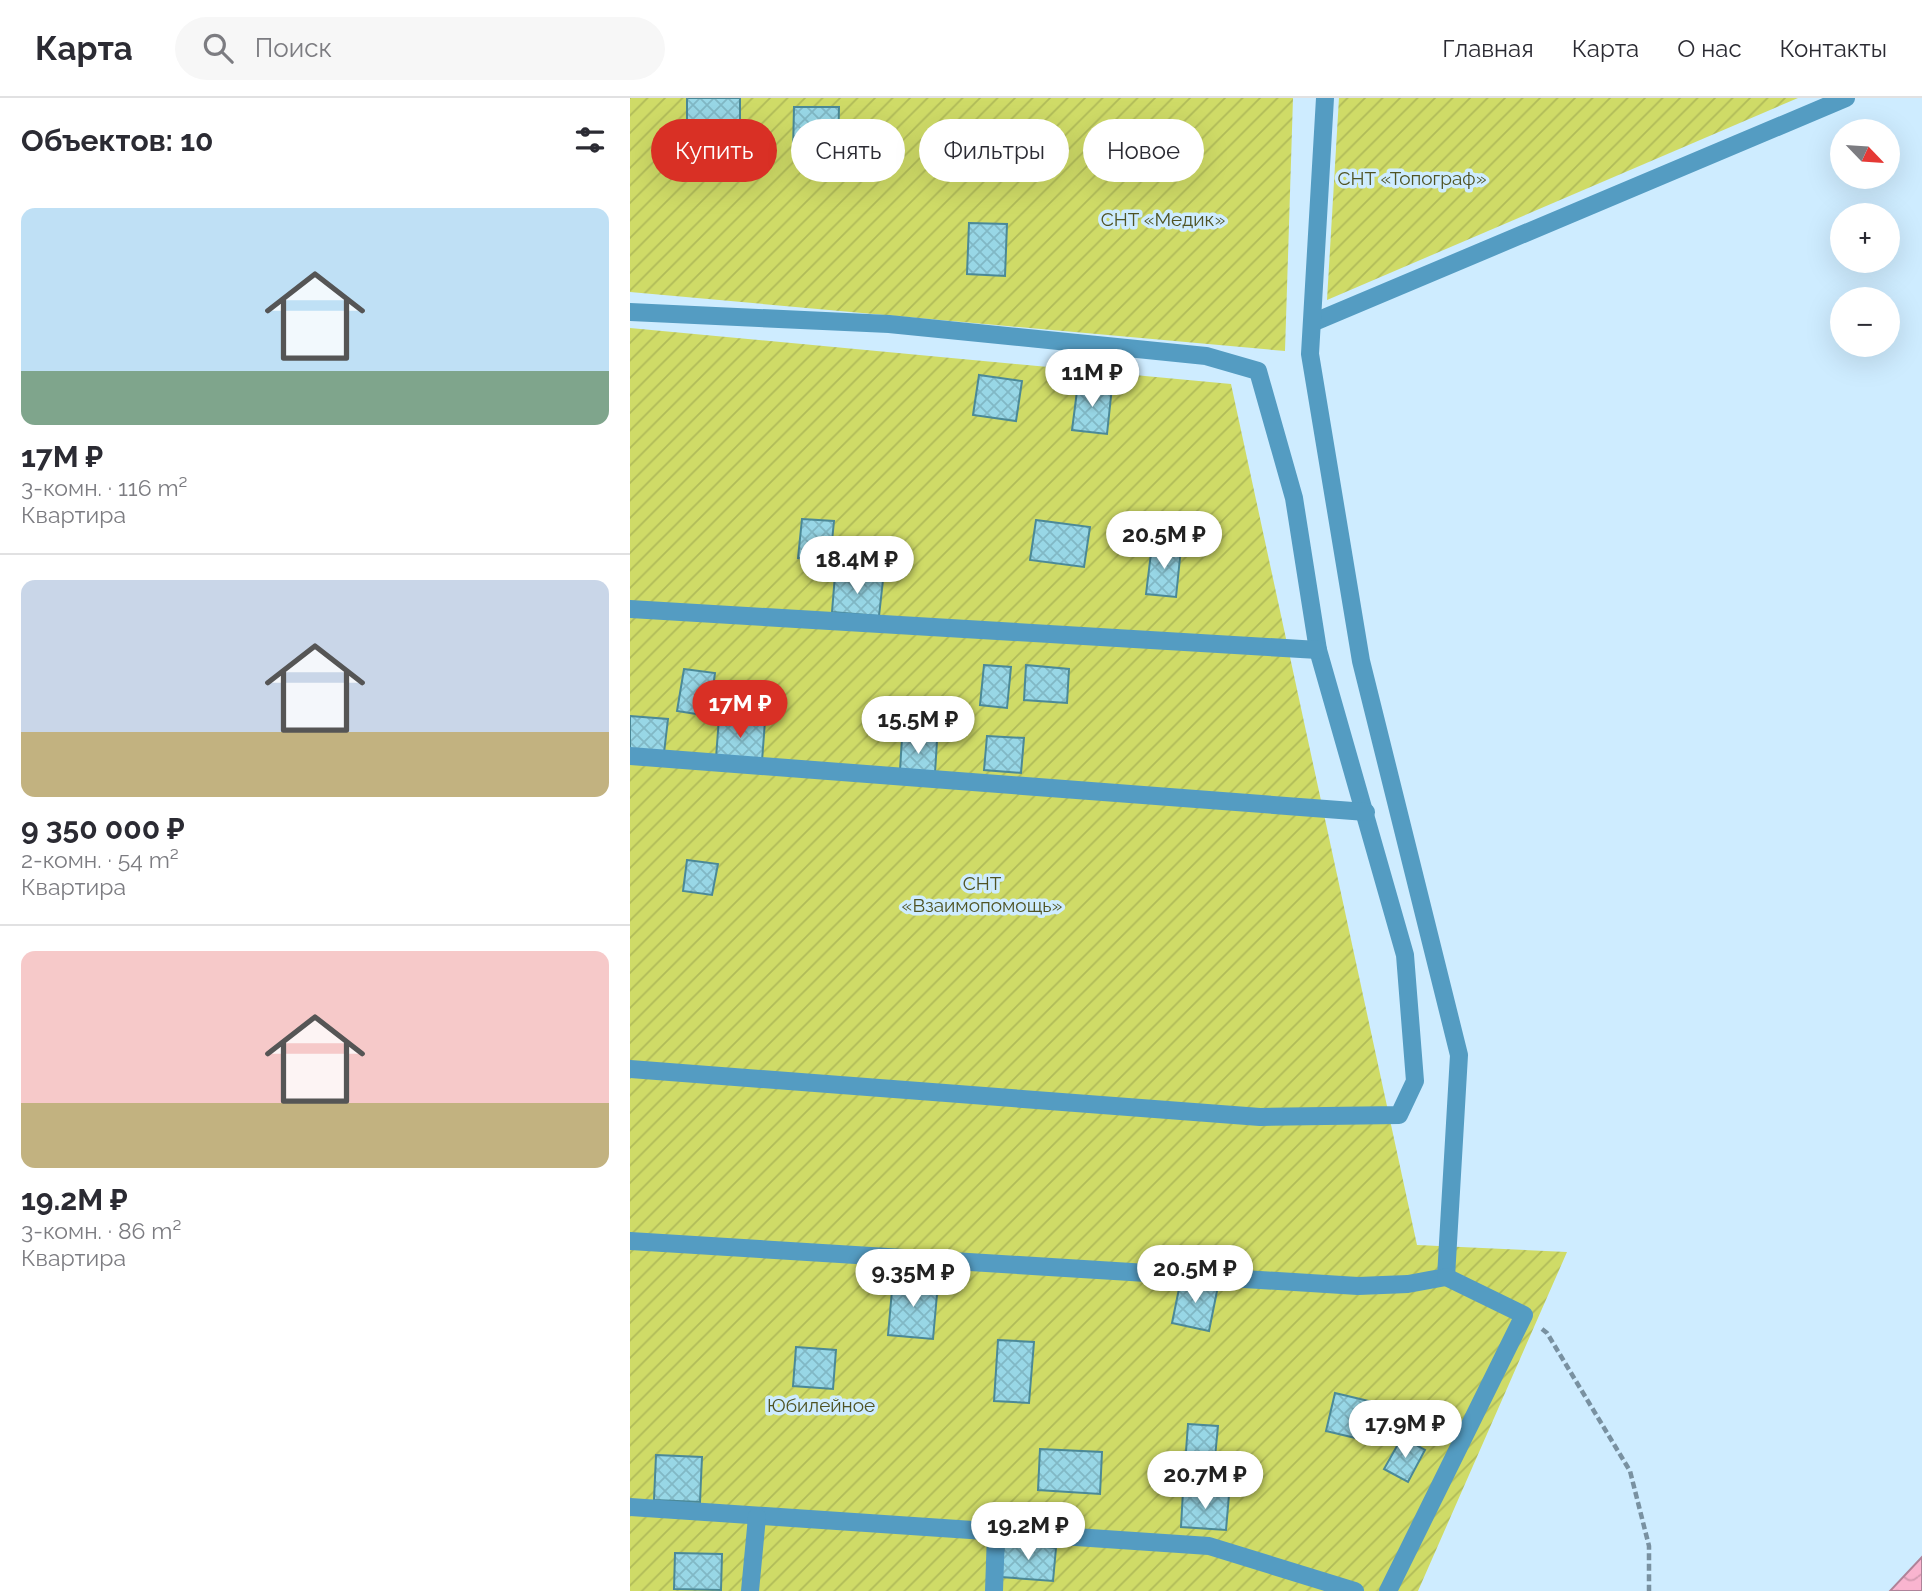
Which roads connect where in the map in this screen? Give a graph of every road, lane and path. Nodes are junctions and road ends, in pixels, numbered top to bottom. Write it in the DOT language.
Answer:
graph roads {
  1 [pos="1325,98"];
  2 [pos="1846,98"];
  3 [pos="630,312"];
  4 [pos="1312,323"];
  5 [pos="630,609"];
  6 [pos="1318,650"];
  7 [pos="630,756"];
  8 [pos="1366,812"];
  9 [pos="630,1069"];
  10 [pos="630,1241"];
  11 [pos="1446,1277"];
  12 [pos="1524,1315"];
  13 [pos="630,1507"];
  14 [pos="757,1517"];
  15 [pos="996,1533"];
  16 [pos="750,1591"];
  17 [pos="994,1591"];
  18 [pos="1355,1591"];
  19 [pos="1388,1591"];
  20 [pos="1649,1591"];
  1 -- 4 [label="lane"];
  2 -- 4 [label="lane"];
  3 -- 6 [label="lane"];
  4 -- 11 [label="lane"];
  5 -- 6 [label="lane"];
  6 -- 8 [label="lane"];
  7 -- 8 [label="lane"];
  8 -- 9 [label="lane"];
  10 -- 11 [label="lane"];
  11 -- 12 [label="lane"];
  12 -- 19 [label="lane"];
  12 -- 20 [label="path"];
  13 -- 14 [label="lane"];
  14 -- 15 [label="lane"];
  14 -- 16 [label="lane"];
  15 -- 17 [label="lane"];
  15 -- 18 [label="lane"];
}
